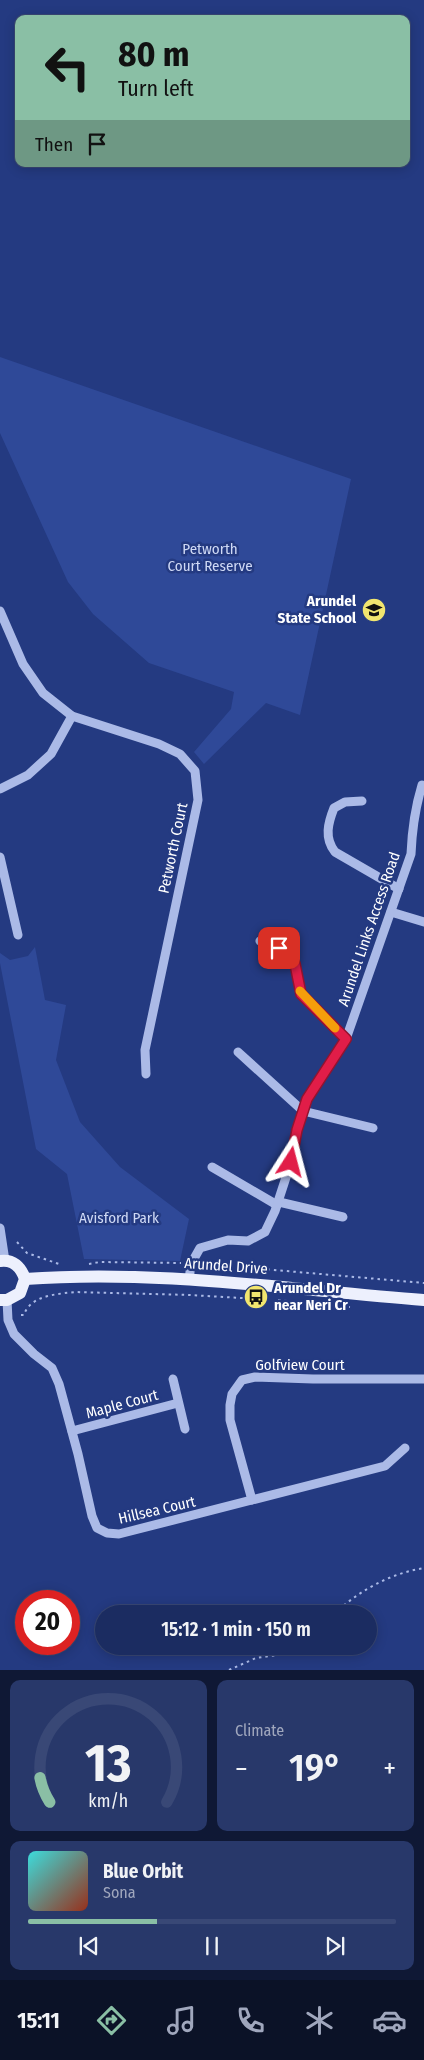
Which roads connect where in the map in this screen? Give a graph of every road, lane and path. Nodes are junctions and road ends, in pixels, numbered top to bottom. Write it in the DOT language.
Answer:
graph roads {
  1 [pos="0,611"];
  2 [pos="72,716"];
  3 [pos="422,785"];
  4 [pos="0,789"];
  5 [pos="362,801"];
  6 [pos="424,820"];
  7 [pos="413,821"];
  8 [pos="0,857"];
  9 [pos="398,889"];
  10 [pos="390,912"];
  11 [pos="424,922"];
  12 [pos="18,935"];
  13 [pos="260,941"];
  14 [pos="346,1039"];
  15 [pos="238,1052"];
  16 [pos="146,1074"];
  17 [pos="303,1110"];
  18 [pos="373,1128"];
  19 [pos="212,1167"];
  20 [pos="278,1204"];
  21 [pos="343,1217"];
  22 [pos="0,1228"];
  23 [pos="17,1242"];
  24 [pos="3,1261"];
  25 [pos="191,1264"];
  26 [pos="62,1265"];
  27 [pos="82,1267"];
  28 [pos="25,1279"];
  29 [pos="189,1280"];
  30 [pos="424,1283"];
  31 [pos="263,1297"];
  32 [pos="4,1300"];
  33 [pos="277,1300"];
  34 [pos="424,1300"];
  35 [pos="356,1307"];
  36 [pos="21,1316"];
  37 [pos="173,1379"];
  38 [pos="424,1379"];
  39 [pos="178,1403"];
  40 [pos="185,1429"];
  41 [pos="72,1431"];
  42 [pos="405,1448"];
  43 [pos="252,1500"];
  44 [pos="424,1568"];
  45 [pos="346,1605"];
  46 [pos="277,1655"];
  47 [pos="229,1670"];
  1 -- 2 [label="street, Petworth Court"];
  2 -- 4 [label="street"];
  2 -- 16 [label="street, Petworth Court"];
  3 -- 7 [label="street, Arundel Links Access Road"];
  5 -- 9 [label="street"];
  6 -- 7 [label="street"];
  7 -- 9 [label="street, Arundel Links Access Road"];
  8 -- 12 [label="street"];
  9 -- 10 [label="street, Arundel Links Access Road"];
  10 -- 11 [label="street"];
  10 -- 14 [label="street, Arundel Links Access Road"];
  13 -- 14 [label="street"];
  14 -- 17 [label="street, Arundel Links Access Road"];
  15 -- 17 [label="street"];
  17 -- 18 [label="street"];
  17 -- 20 [label="street, Arundel Links Access Road"];
  19 -- 20 [label="street"];
  20 -- 21 [label="street"];
  20 -- 25 [label="street, Arundel Links Access Road"];
  22 -- 24 [label="street"];
  23 -- 26 [label="path"];
  24 -- 28 [label="main road"];
  25 -- 27 [label="path"];
  25 -- 29 [label="street"];
  25 -- 30 [label="path"];
  28 -- 29 [label="main road, Arundel Drive"];
  28 -- 32 [label="main road"];
  29 -- 34 [label="main road, Arundel Drive"];
  31 -- 36 [label="path"];
  32 -- 41 [label="street, Hillsea Court"];
  33 -- 35 [label="path"];
  37 -- 39 [label="street, Maple Court"];
  38 -- 43 [label="street, Golfview Court"];
  39 -- 40 [label="street, Maple Court"];
  39 -- 41 [label="street, Maple Court"];
  41 -- 43 [label="street, Hillsea Court"];
  42 -- 43 [label="street, Hillsea Court"];
  44 -- 45 [label="path"];
  46 -- 47 [label="path"];
}
